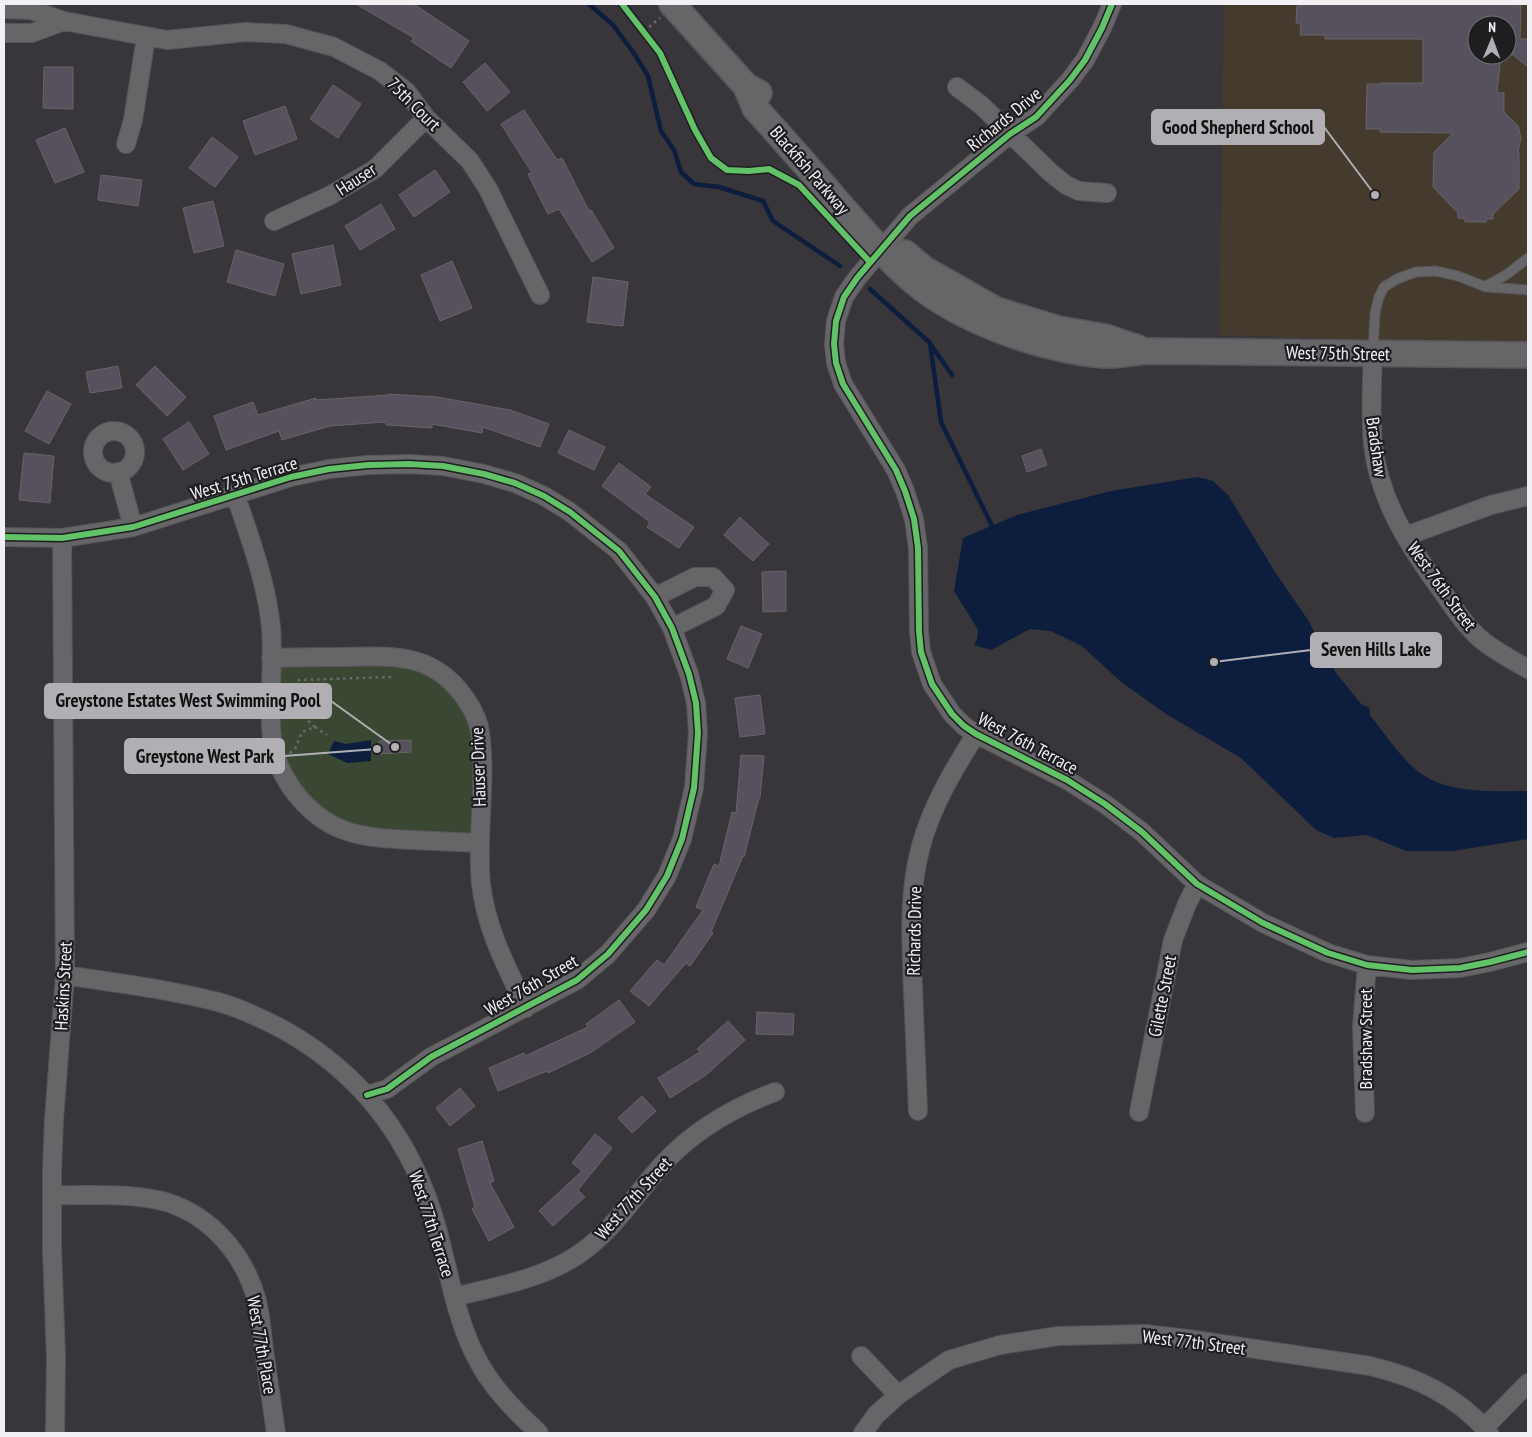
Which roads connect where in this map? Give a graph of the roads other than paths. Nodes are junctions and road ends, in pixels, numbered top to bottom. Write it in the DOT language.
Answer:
graph roads {
  1 [pos="672,4"];
  2 [pos="1112,4"];
  3 [pos="4,9"];
  4 [pos="64,21"];
  5 [pos="4,33"];
  6 [pos="146,37"];
  7 [pos="957,87"];
  8 [pos="426,118"];
  9 [pos="1010,134"];
  10 [pos="126,144"];
  11 [pos="1107,193"];
  12 [pos="274,221"];
  13 [pos="885,244"];
  14 [pos="1528,258"];
  15 [pos="1486,286"];
  16 [pos="1528,290"];
  17 [pos="540,295"];
  18 [pos="1373,353"];
  19 [pos="1528,355"];
  20 [pos="118,472"];
  21 [pos="236,496"];
  22 [pos="1528,496"];
  23 [pos="133,527"];
  24 [pos="1406,536"];
  25 [pos="4,537"];
  26 [pos="62,538"];
  27 [pos="655,597"];
  28 [pos="672,628"];
  29 [pos="271,658"];
  30 [pos="1528,668"];
  31 [pos="976,734"];
  32 [pos="479,843"];
  33 [pos="1197,884"];
  34 [pos="1528,952"];
  35 [pos="1367,965"];
  36 [pos="65,975"];
  37 [pos="526,1008"];
  38 [pos="775,1092"];
  39 [pos="367,1095"];
  40 [pos="918,1111"];
  41 [pos="1139,1112"];
  42 [pos="1365,1113"];
  43 [pos="52,1195"];
  44 [pos="455,1297"];
  45 [pos="861,1356"];
  46 [pos="1528,1383"];
  47 [pos="898,1395"];
  48 [pos="1486,1430"];
  49 [pos="55,1433"];
  50 [pos="276,1433"];
  51 [pos="539,1433"];
  52 [pos="863,1433"];
  1 -- 13 [label="main road, Blackfish Parkway"];
  2 -- 9 [label="street, Richards Drive"];
  3 -- 4 [label="street, 75th Court"];
  4 -- 5 [label="street"];
  4 -- 6 [label="street, 75th Court"];
  6 -- 8 [label="street, 75th Court"];
  6 -- 10 [label="street"];
  7 -- 9 [label="street"];
  8 -- 12 [label="street, Hauser"];
  8 -- 17 [label="street, 75th Court"];
  9 -- 11 [label="street"];
  9 -- 13 [label="street, Richards Drive"];
  13 -- 18 [label="main road, West 75th Street"];
  13 -- 31 [label="street, West 76th Terrace"];
  14 -- 15 [label="lane"];
  15 -- 16 [label="lane"];
  15 -- 18 [label="lane"];
  18 -- 19 [label="main road, West 75th Street"];
  18 -- 24 [label="street, Bradshaw"];
  20 -- 23 [label="street"];
  21 -- 23 [label="street, West 75th Terrace"];
  21 -- 27 [label="street, West 75th Terrace"];
  21 -- 29 [label="street"];
  22 -- 24 [label="street"];
  23 -- 26 [label="street, West 75th Terrace"];
  24 -- 30 [label="street, West 76th Street"];
  25 -- 26 [label="street, West 75th Terrace"];
  26 -- 36 [label="street, Haskins Street"];
  27 -- 28 [label="street, West 75th Terrace"];
  27 -- 28 [label="street"];
  28 -- 37 [label="street, West 76th Street"];
  29 -- 32 [label="street"];
  29 -- 32 [label="street, Hauser Drive"];
  31 -- 33 [label="street, West 76th Terrace"];
  31 -- 40 [label="street, Richards Drive"];
  32 -- 37 [label="street, Hauser Drive"];
  33 -- 35 [label="street, West 76th Terrace"];
  33 -- 41 [label="street, Gilette Street"];
  34 -- 35 [label="street, West 76th Terrace"];
  35 -- 42 [label="street, Bradshaw Street"];
  36 -- 39 [label="street, West 77th Terrace"];
  36 -- 43 [label="street, Haskins Street"];
  37 -- 39 [label="street, West 76th Street"];
  38 -- 44 [label="street, West 77th Street"];
  39 -- 44 [label="street, West 77th Terrace"];
  43 -- 49 [label="street, Haskins Street"];
  43 -- 50 [label="street, West 77th Place"];
  44 -- 51 [label="street, West 77th Terrace"];
  45 -- 47 [label="street"];
  46 -- 48 [label="street"];
  47 -- 48 [label="street, West 77th Street"];
  47 -- 52 [label="street, West 77th Street"];
}
